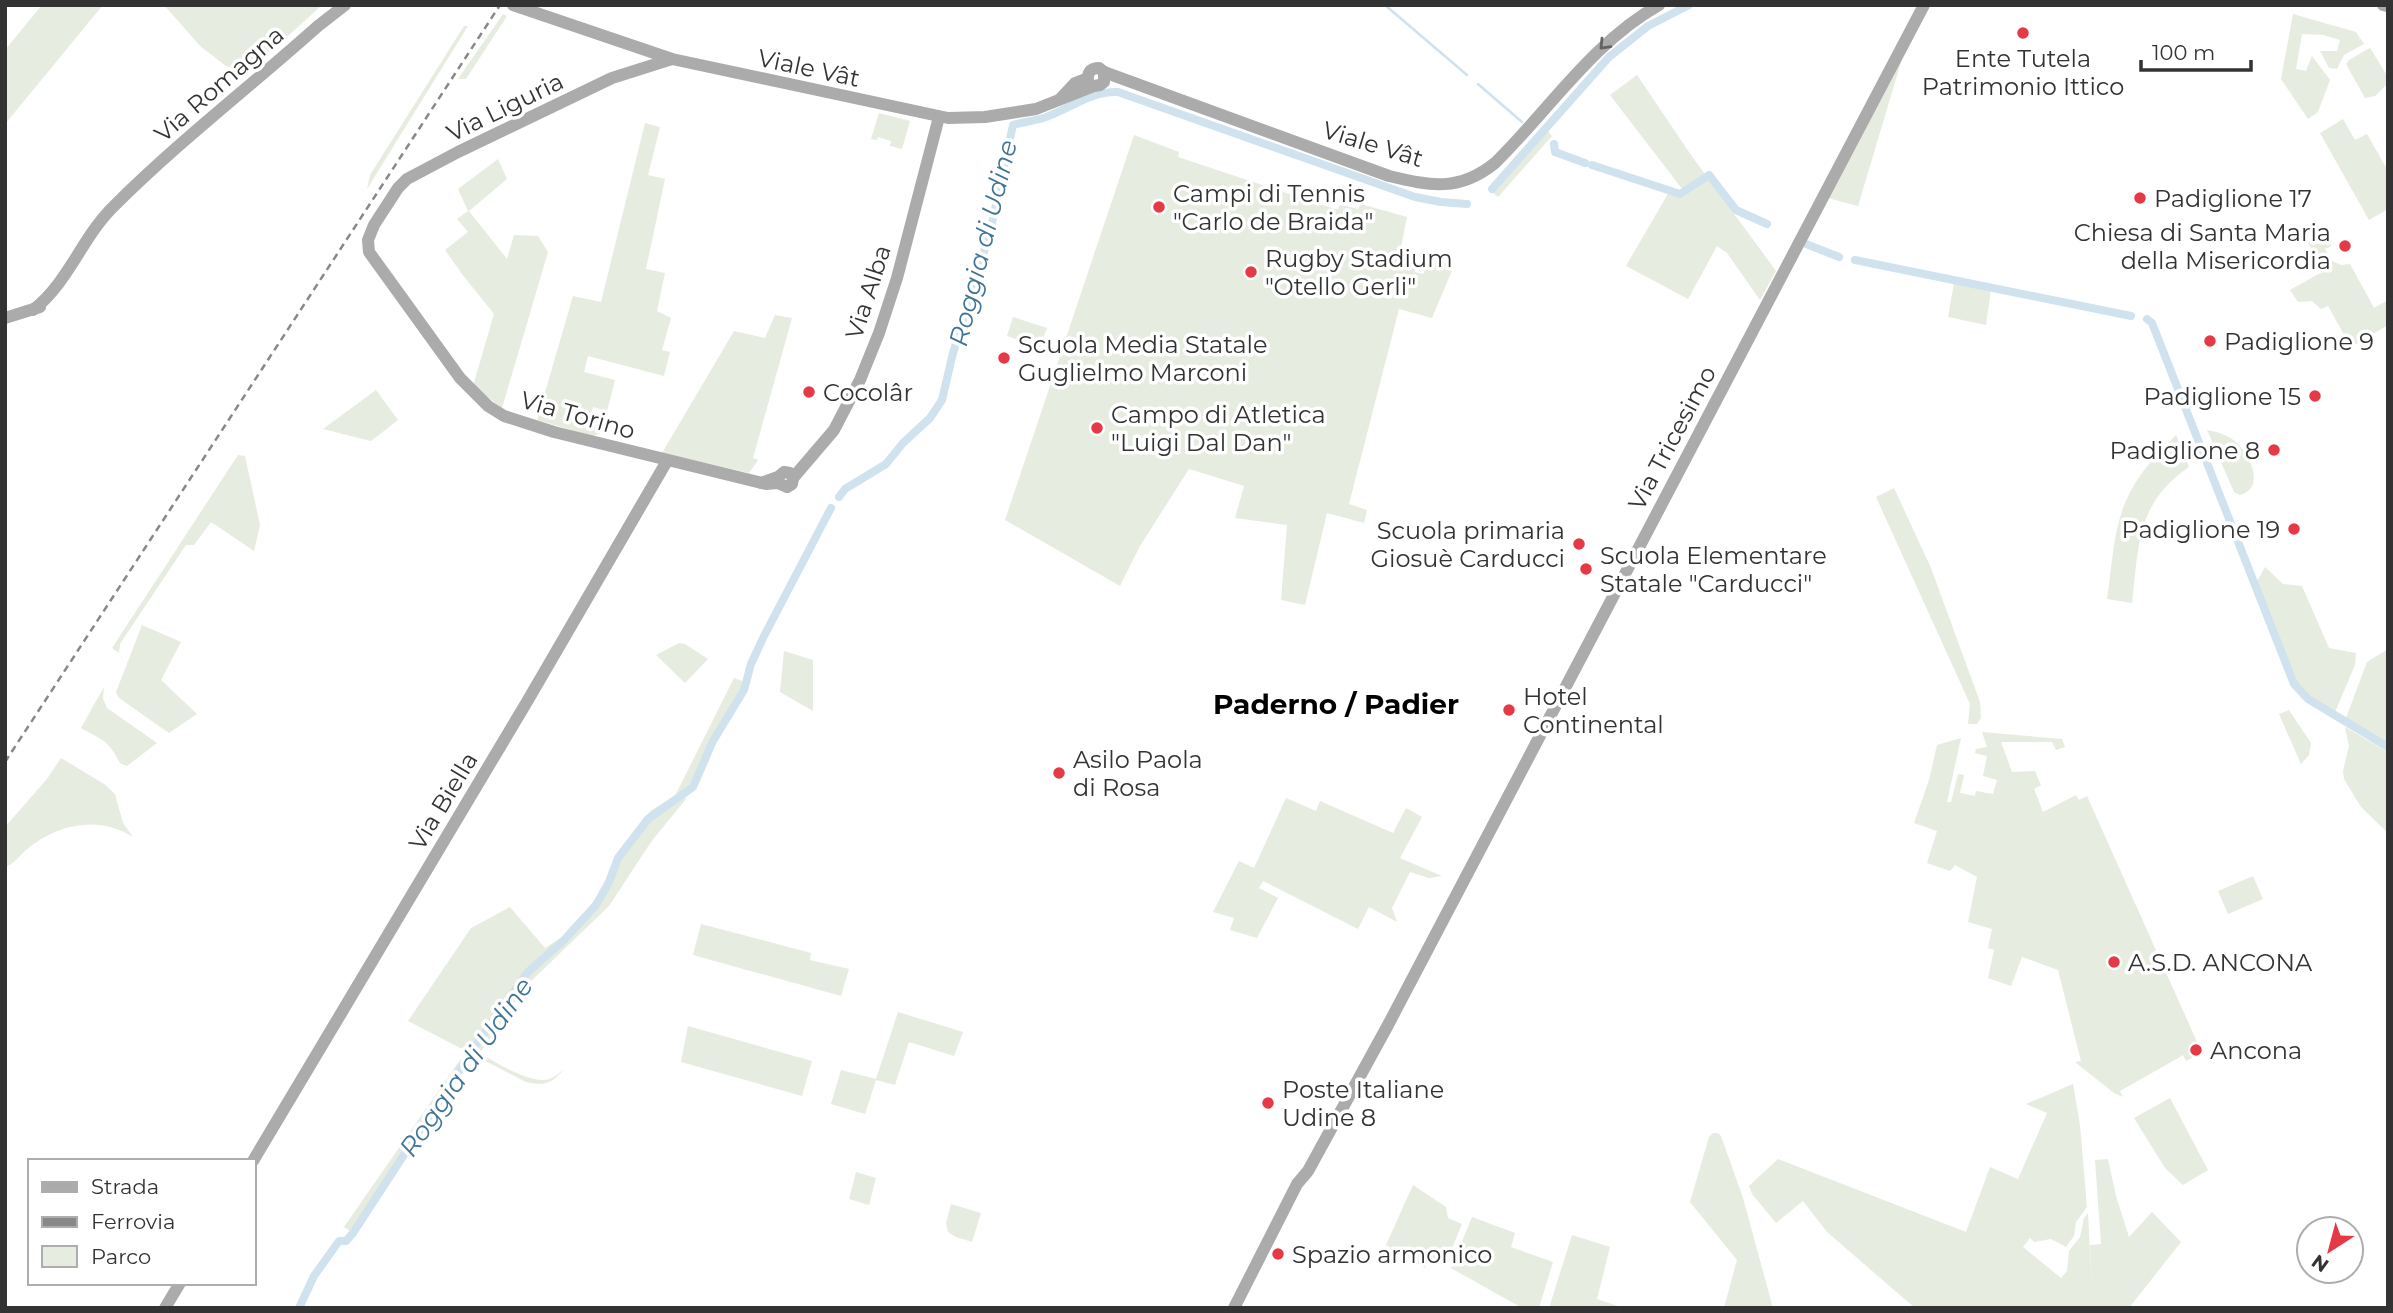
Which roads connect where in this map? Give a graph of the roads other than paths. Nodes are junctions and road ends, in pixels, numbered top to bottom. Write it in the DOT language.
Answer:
graph roads {
  1 [pos="345,5"];
  2 [pos="513,5"];
  3 [pos="1659,5"];
  4 [pos="1924,5"];
  5 [pos="629,44"];
  6 [pos="672,59"];
  7 [pos="630,72"];
  8 [pos="939,117"];
  9 [pos="401,185"];
  10 [pos="5,318"];
  11 [pos="667,461"];
  12 [pos="784,478"];
  13 [pos="254,1159"];
  14 [pos="1308,1171"];
  15 [pos="179,1285"];
  16 [pos="166,1308"];
  17 [pos="1234,1308"];
  18 [pos="1241,1308"];
  1 -- 10 [label="main road, Via Romagna"];
  2 -- 5 [label="main road"];
  3 -- 8 [label="main road, Viale Vât, one-way"];
  4 -- 14 [label="main road, Via Tricesimo"];
  5 -- 6 [label="main road"];
  5 -- 7 [label="main road"];
  6 -- 7 [label="main road, Via Liguria"];
  6 -- 8 [label="main road, Viale Vât"];
  7 -- 9 [label="main road, Via Liguria"];
  8 -- 12 [label="main road, Via Alba"];
  9 -- 11 [label="main road, Via Torino"];
  11 -- 12 [label="main road, Via Torino"];
  11 -- 13 [label="main road, Via Biella"];
  14 -- 17 [label="main road, Via Tricesimo"];
  14 -- 18 [label="main road, Via Tricesimo"];
  15 -- 16 [label="main road"];
}
